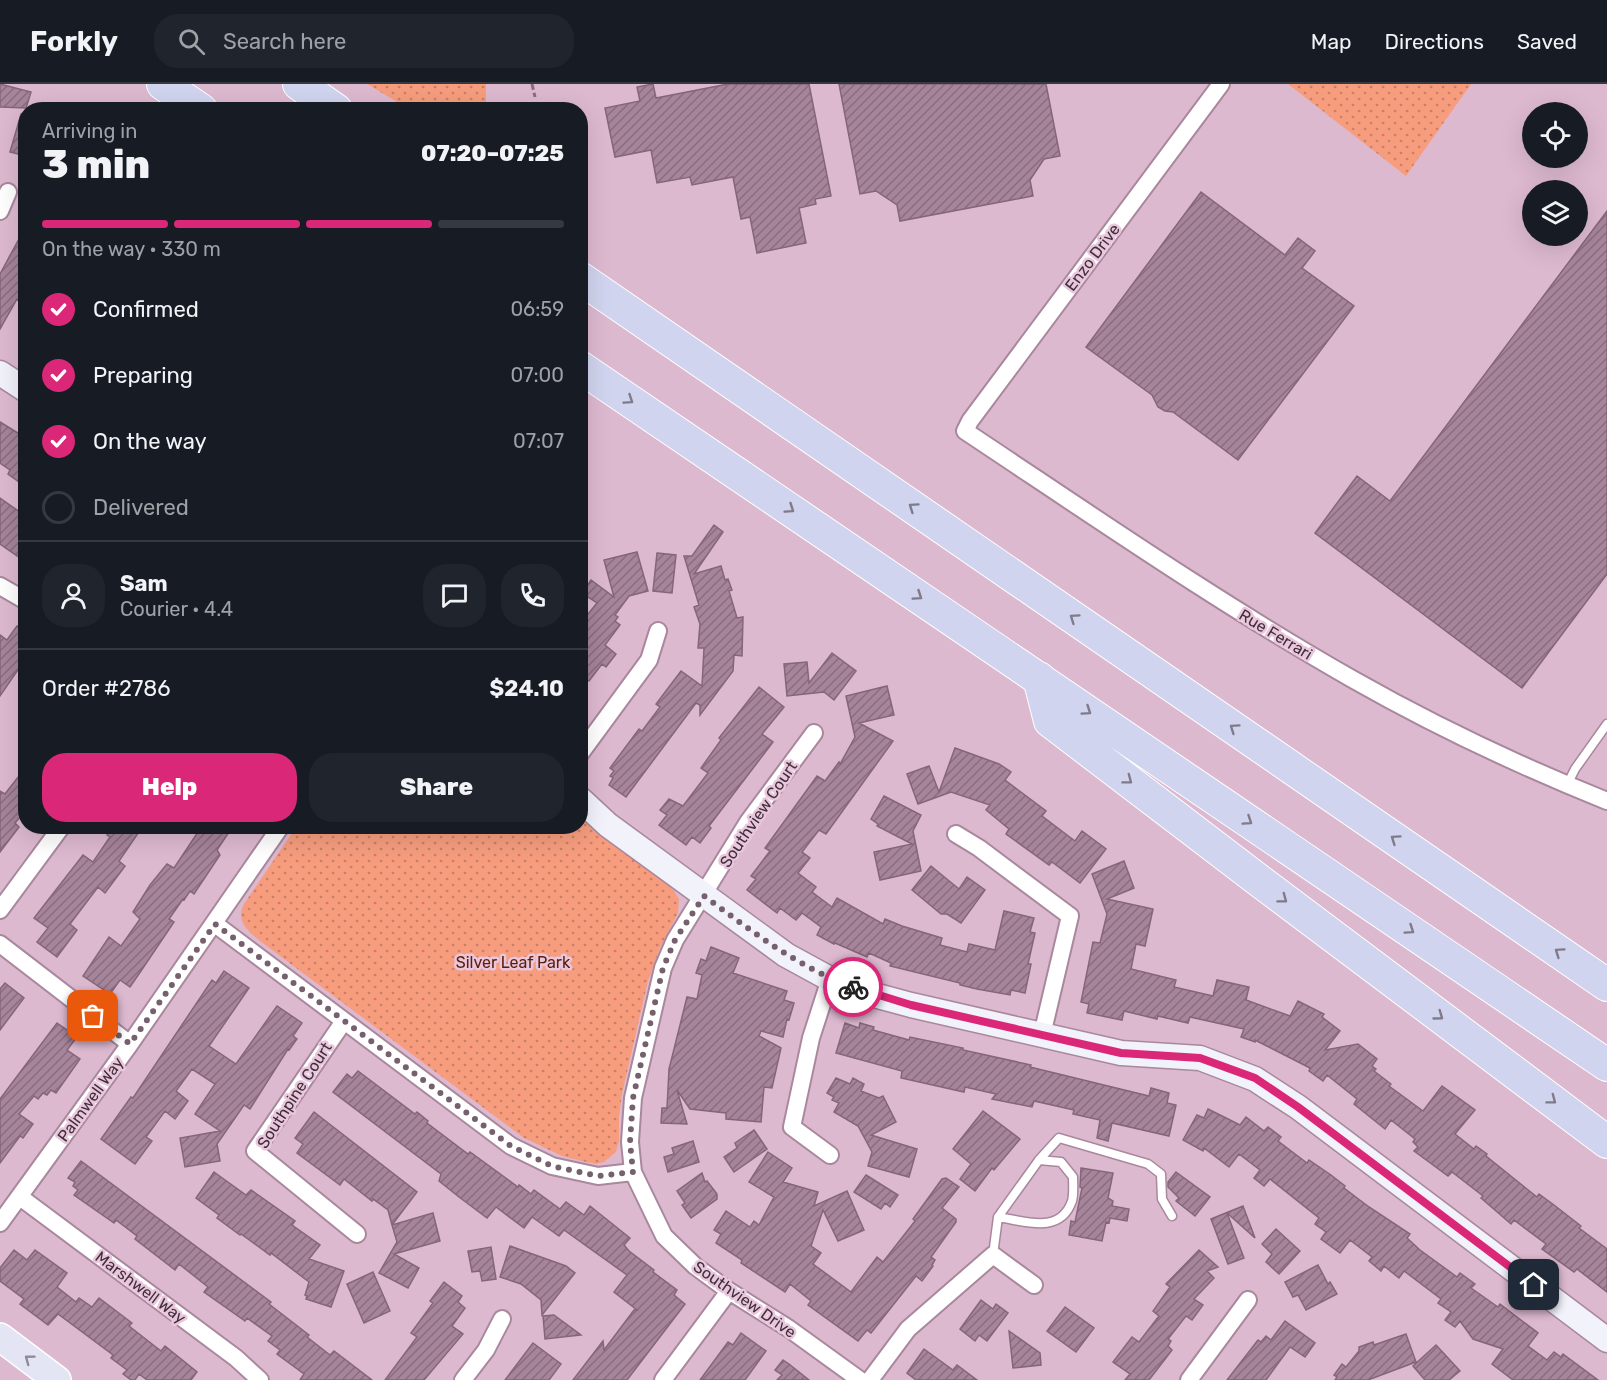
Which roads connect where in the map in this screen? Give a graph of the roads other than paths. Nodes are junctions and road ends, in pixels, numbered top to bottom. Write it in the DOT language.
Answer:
graph roads {
  1 [pos="163,84"];
  2 [pos="299,84"];
  3 [pos="1221,84"];
  4 [pos="189,102"];
  5 [pos="325,102"];
  6 [pos="8,192"];
  7 [pos="0,211"];
  8 [pos="588,284"];
  9 [pos="588,372"];
  10 [pos="0,373"];
  11 [pos="18,385"];
  12 [pos="965,431"];
  13 [pos="0,586"];
  14 [pos="18,596"];
  15 [pos="658,631"];
  16 [pos="1039,678"];
  17 [pos="1607,724"];
  18 [pos="814,733"];
  19 [pos="588,743"];
  20 [pos="1567,785"];
  21 [pos="1607,801"];
  22 [pos="588,807"];
  23 [pos="56,834"];
  24 [pos="276,834"];
  25 [pos="956,834"];
  26 [pos="704,896"];
  27 [pos="0,910"];
  28 [pos="215,924"];
  29 [pos="0,944"];
  30 [pos="830,979"];
  31 [pos="1607,985"];
  32 [pos="344,1021"];
  33 [pos="1042,1035"];
  34 [pos="130,1044"];
  35 [pos="1607,1065"];
  36 [pos="1607,1142"];
  37 [pos="830,1155"];
  38 [pos="1039,1160"];
  39 [pos="633,1172"];
  40 [pos="20,1197"];
  41 [pos="1172,1216"];
  42 [pos="998,1217"];
  43 [pos="0,1223"];
  44 [pos="357,1234"];
  45 [pos="993,1255"];
  46 [pos="1035,1285"];
  47 [pos="729,1291"];
  48 [pos="1248,1300"];
  49 [pos="502,1319"];
  50 [pos="0,1337"];
  51 [pos="1607,1340"];
  52 [pos="57,1380"];
  53 [pos="260,1380"];
  54 [pos="463,1380"];
  55 [pos="663,1380"];
  56 [pos="860,1380"];
  57 [pos="870,1380"];
  58 [pos="1189,1380"];
  1 -- 4 [label="highway"];
  2 -- 5 [label="highway"];
  3 -- 12 [label="street, Enzo Drive"];
  6 -- 7 [label="street"];
  31 -- 8 [label="highway, one-way"];
  9 -- 16 [label="highway, one-way"];
  10 -- 11 [label="street"];
  12 -- 20 [label="street, Rue Ferrari"];
  13 -- 14 [label="street"];
  15 -- 19 [label="street"];
  16 -- 35 [label="highway, one-way"];
  16 -- 36 [label="highway, one-way"];
  17 -- 20 [label="lane"];
  18 -- 26 [label="street, Southview Court"];
  20 -- 21 [label="street, Rue Ferrari"];
  22 -- 26 [label="street"];
  23 -- 27 [label="street"];
  24 -- 28 [label="street, Palmwell Way"];
  25 -- 33 [label="street"];
  26 -- 30 [label="street"];
  26 -- 39 [label="street, Southview Drive"];
  28 -- 32 [label="street"];
  28 -- 34 [label="street, Palmwell Way"];
  29 -- 34 [label="street"];
  30 -- 33 [label="street"];
  30 -- 37 [label="street"];
  32 -- 39 [label="street"];
  32 -- 44 [label="street, Southpine Court"];
  33 -- 51 [label="street"];
  34 -- 40 [label="street, Palmwell Way"];
  38 -- 41 [label="lane"];
  38 -- 42 [label="lane"];
  38 -- 42 [label="lane"];
  39 -- 47 [label="street, Southview Drive"];
  40 -- 43 [label="street, Palmwell Way"];
  40 -- 53 [label="street, Marshwell Way"];
  42 -- 45 [label="lane"];
  45 -- 46 [label="street"];
  45 -- 57 [label="street"];
  47 -- 55 [label="street"];
  47 -- 56 [label="street, Southview Drive"];
  48 -- 58 [label="street"];
  49 -- 54 [label="street"];
  52 -- 50 [label="main road, one-way"];
}
